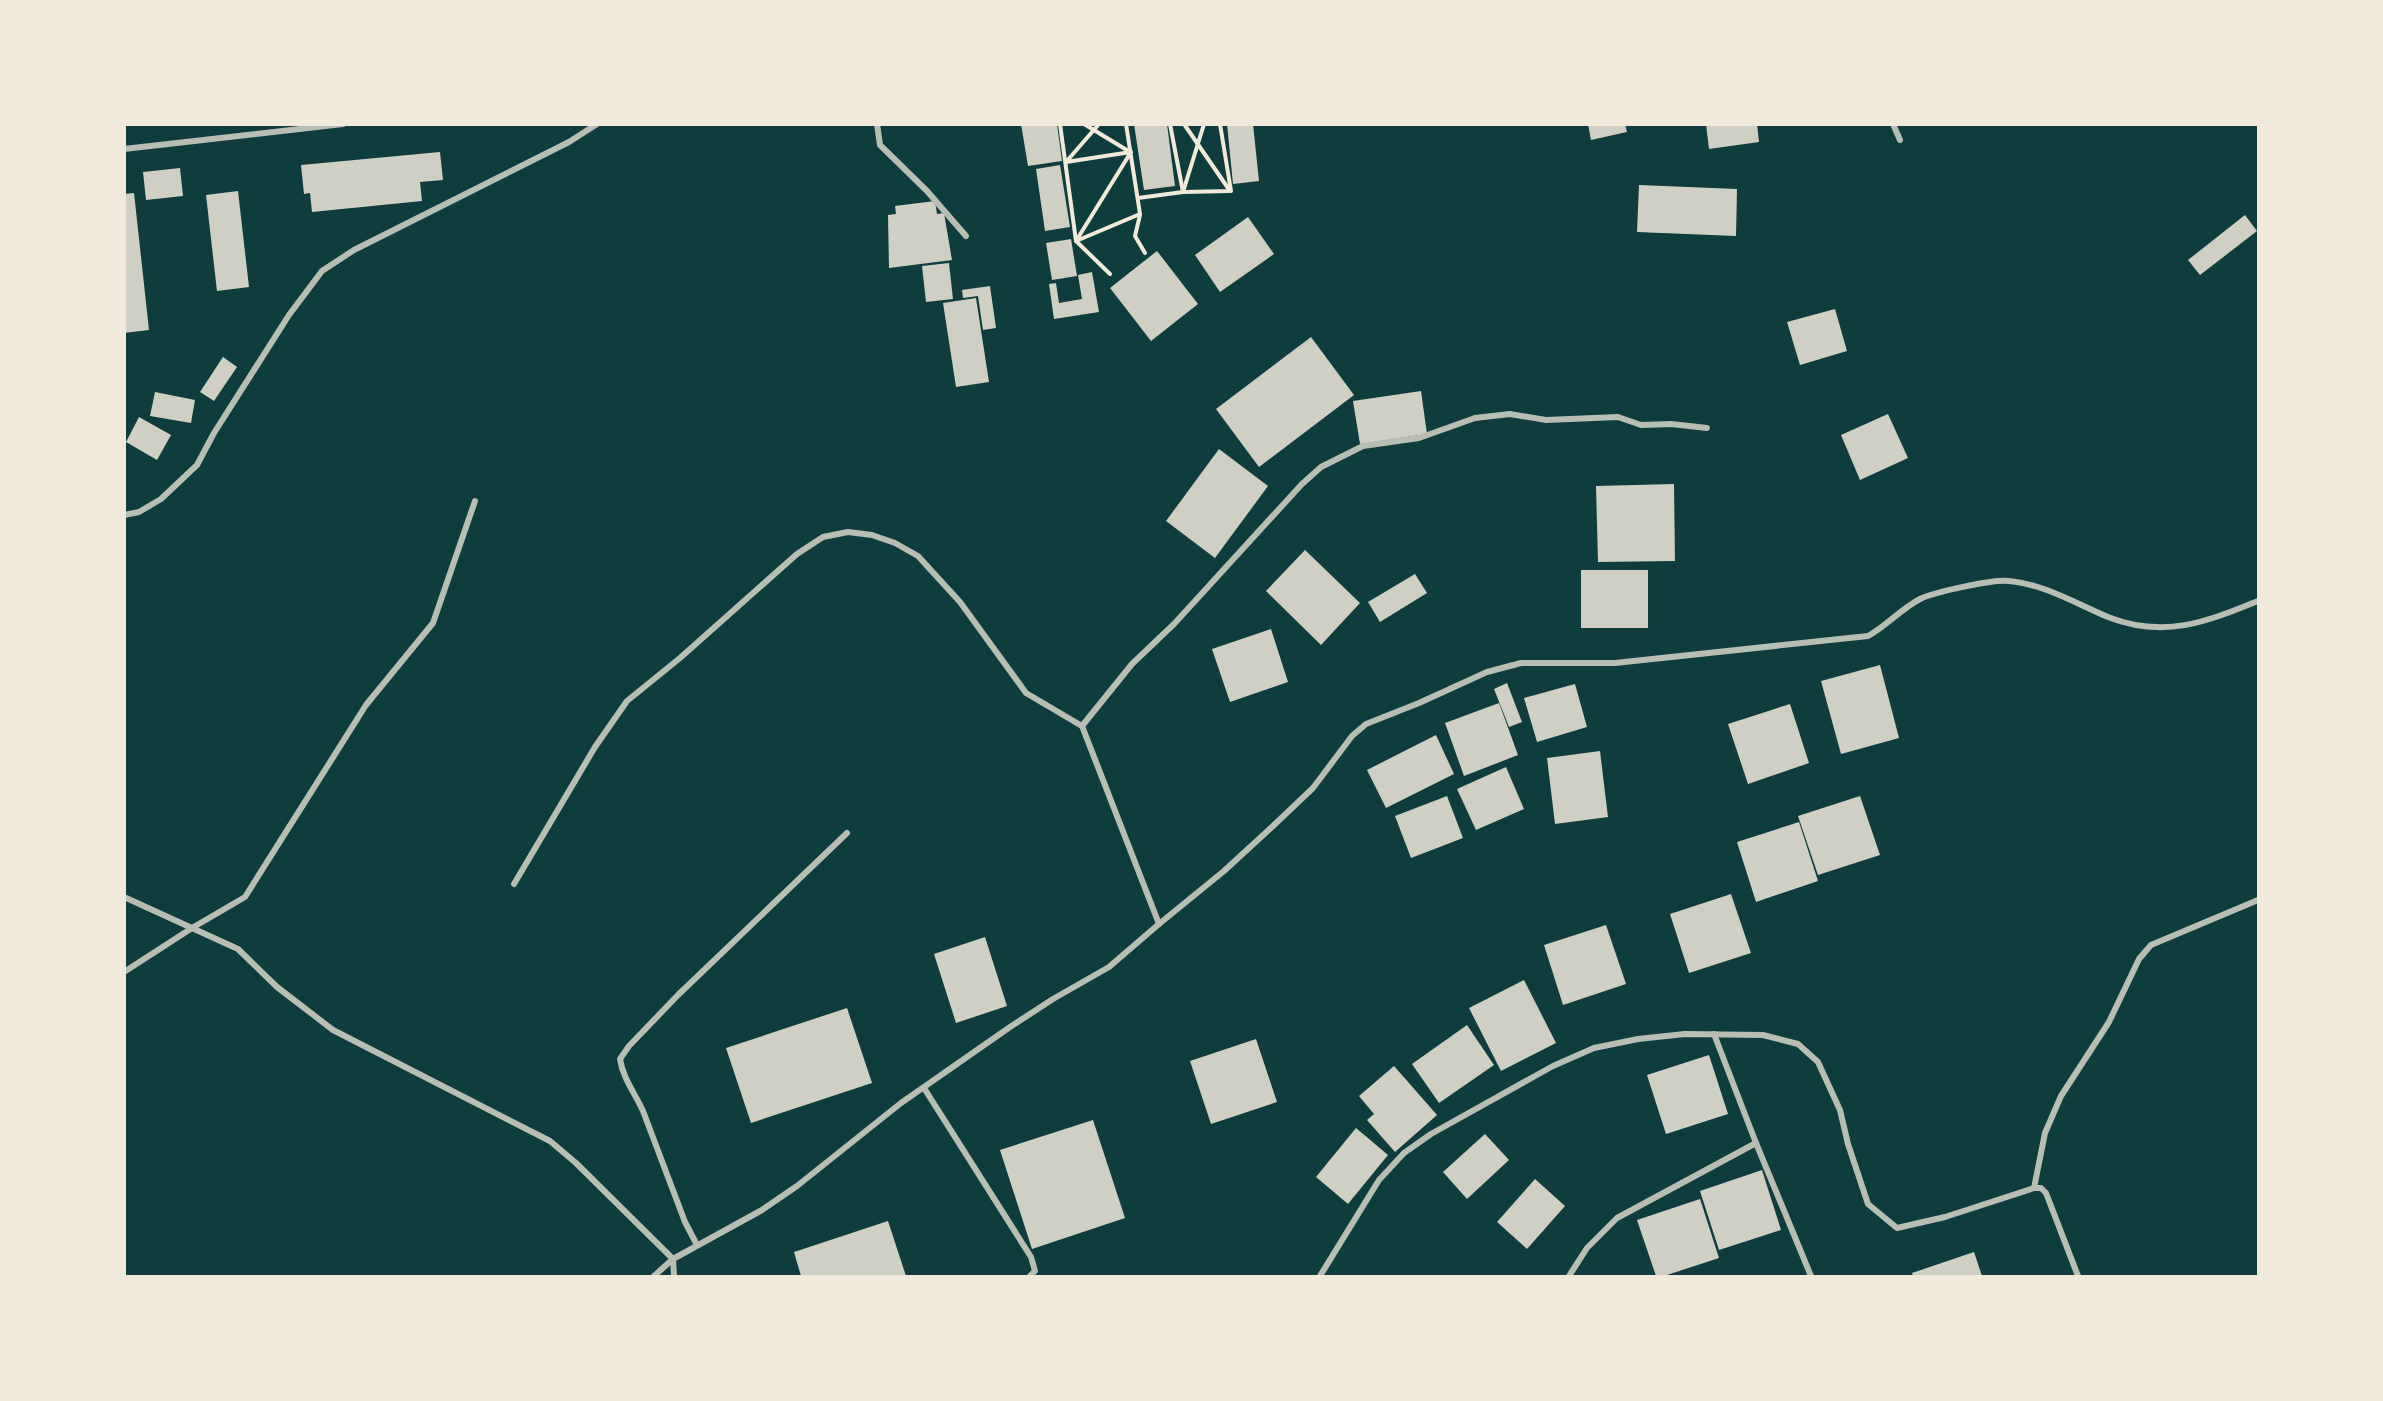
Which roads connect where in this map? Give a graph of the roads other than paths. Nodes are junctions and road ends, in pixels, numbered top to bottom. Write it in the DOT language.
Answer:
graph roads {
  1 [pos="343,124"];
  2 [pos="597,124"];
  3 [pos="877,124"];
  4 [pos="1893,124"];
  5 [pos="1900,140"];
  6 [pos="124,149"];
  7 [pos="966,236"];
  8 [pos="1707,428"];
  9 [pos="474,501"];
  10 [pos="124,515"];
  11 [pos="2259,601"];
  12 [pos="1082,726"];
  13 [pos="847,833"];
  14 [pos="514,884"];
  15 [pos="124,897"];
  16 [pos="2259,900"];
  17 [pos="1159,924"];
  18 [pos="192,928"];
  19 [pos="124,972"];
  20 [pos="1714,1034"];
  21 [pos="924,1088"];
  22 [pos="1756,1143"];
  23 [pos="2034,1188"];
  24 [pos="697,1245"];
  25 [pos="673,1259"];
  26 [pos="654,1276"];
  27 [pos="674,1276"];
  28 [pos="1030,1276"];
  29 [pos="1320,1276"];
  30 [pos="1569,1276"];
  31 [pos="1811,1276"];
  32 [pos="2078,1276"];
  1 -- 6 [label="street"];
  2 -- 10 [label="street"];
  3 -- 7 [label="street"];
  4 -- 5 [label="street"];
  8 -- 12 [label="street"];
  9 -- 18 [label="street"];
  11 -- 17 [label="street"];
  12 -- 14 [label="street"];
  12 -- 17 [label="street"];
  13 -- 24 [label="street"];
  15 -- 18 [label="street"];
  16 -- 23 [label="street"];
  17 -- 21 [label="street"];
  18 -- 19 [label="street"];
  18 -- 25 [label="street"];
  20 -- 22 [label="street"];
  20 -- 23 [label="street"];
  20 -- 29 [label="street"];
  21 -- 24 [label="street"];
  21 -- 28 [label="street"];
  22 -- 30 [label="street"];
  22 -- 31 [label="street"];
  23 -- 32 [label="street"];
  24 -- 25 [label="street"];
  25 -- 26 [label="street"];
  25 -- 27 [label="street"];
}
